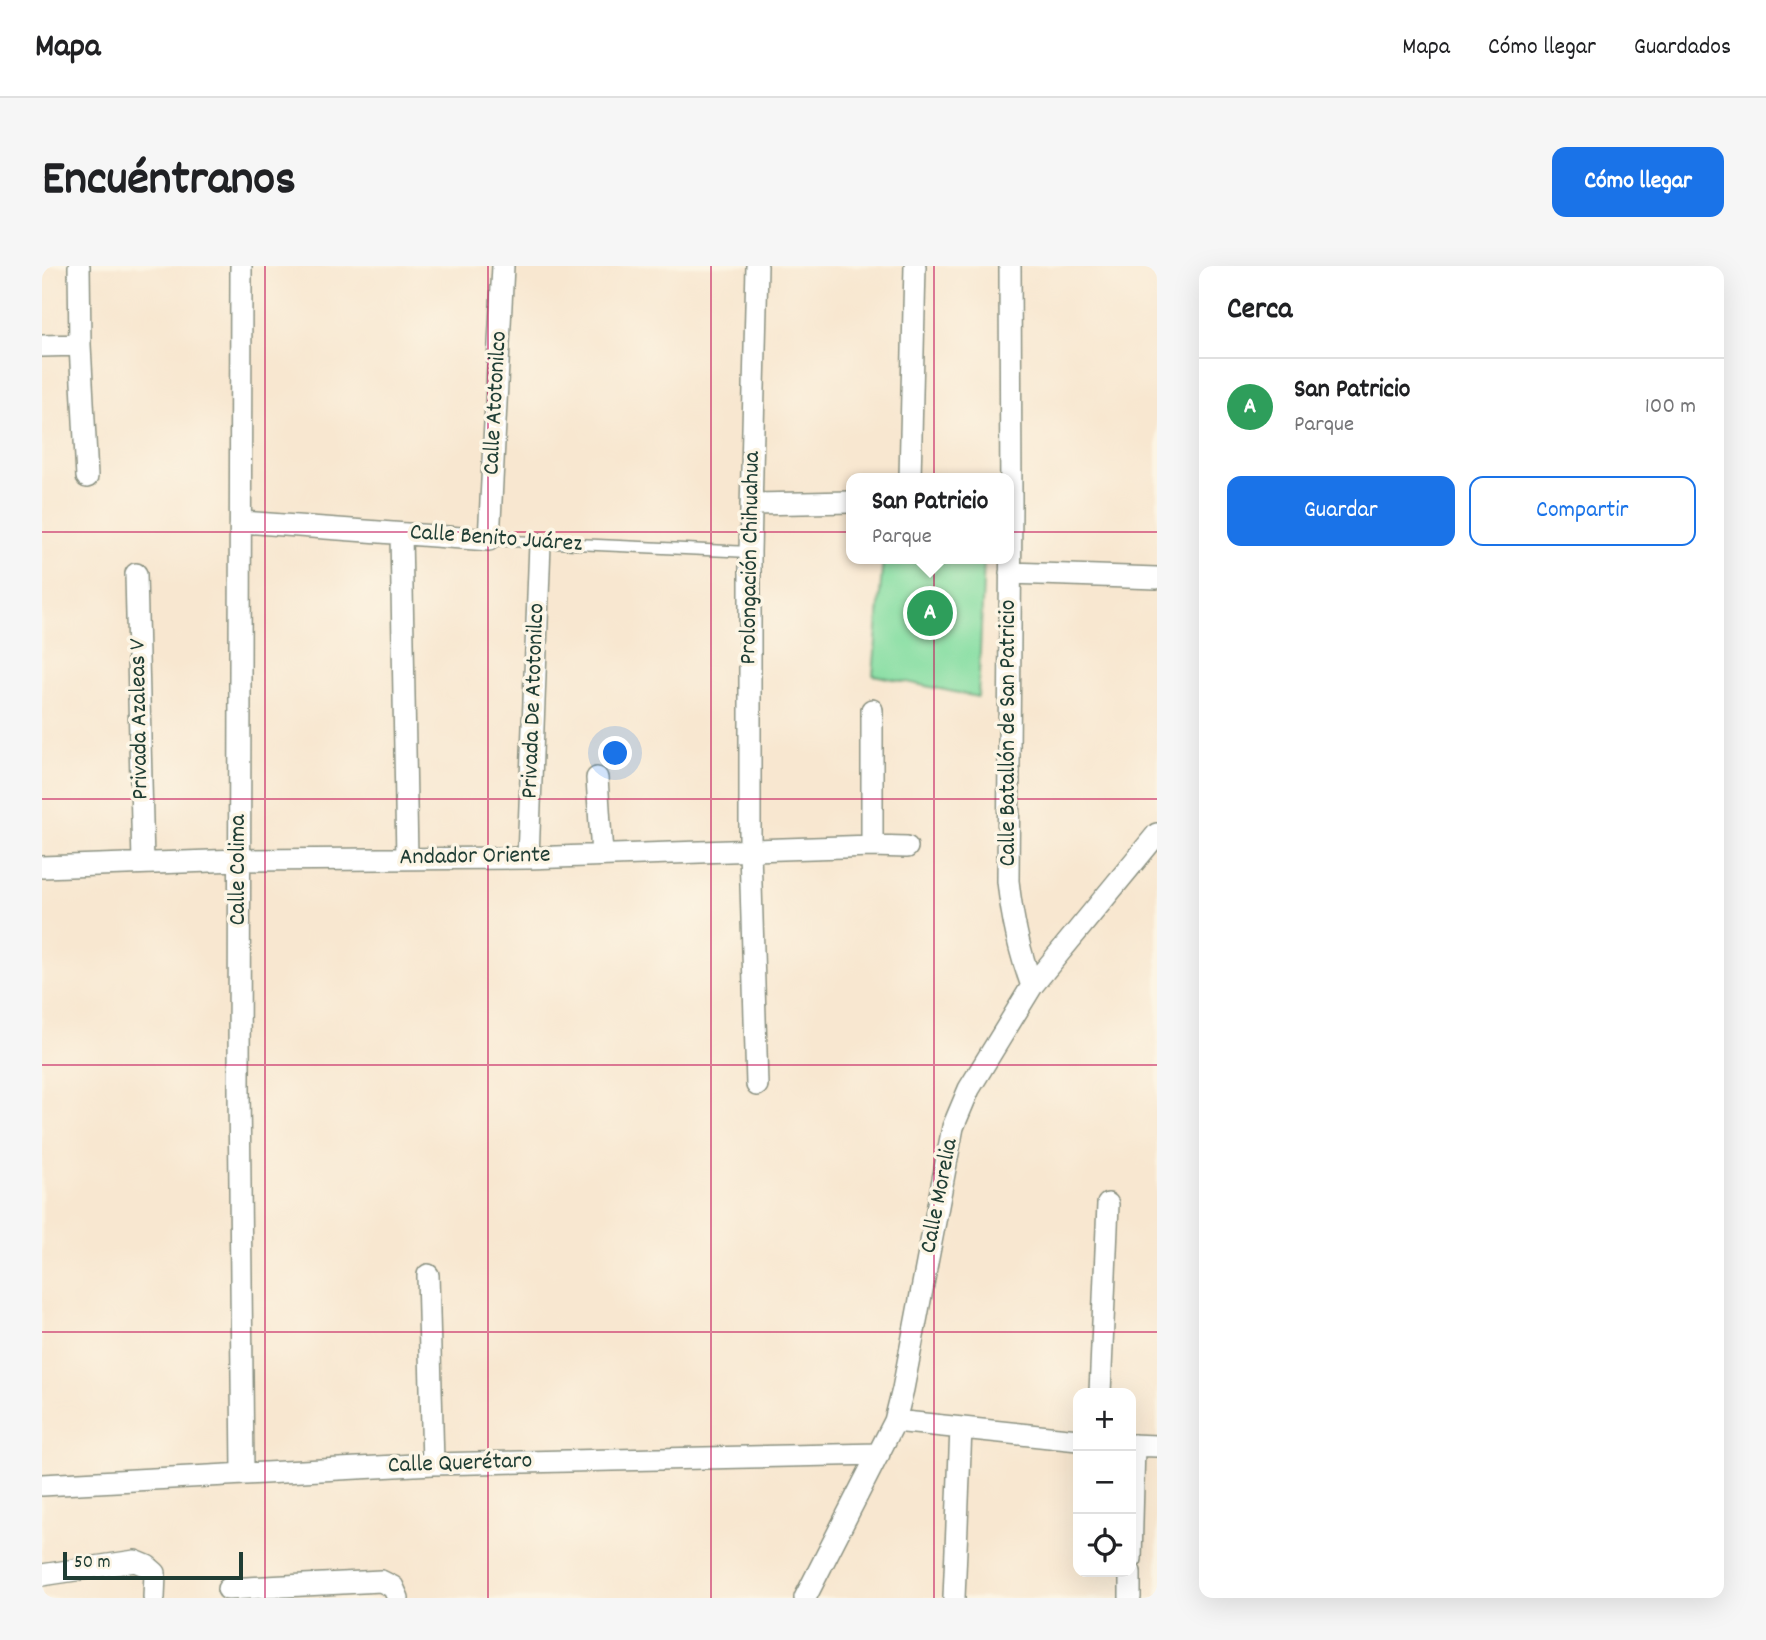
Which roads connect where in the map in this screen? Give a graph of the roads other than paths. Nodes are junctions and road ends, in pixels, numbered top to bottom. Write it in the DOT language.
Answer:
graph roads {
  1 [pos="79,266"];
  2 [pos="241,266"];
  3 [pos="503,266"];
  4 [pos="757,266"];
  5 [pos="915,266"];
  6 [pos="1010,266"];
  7 [pos="80,345"];
  8 [pos="42,346"];
  9 [pos="910,473"];
  10 [pos="1010,473"];
  11 [pos="87,477"];
  12 [pos="846,502"];
  13 [pos="751,505"];
  14 [pos="242,522"];
  15 [pos="401,534"];
  16 [pos="489,540"];
  17 [pos="540,544"];
  18 [pos="750,552"];
  19 [pos="1010,564"];
  20 [pos="1010,573"];
  21 [pos="136,574"];
  22 [pos="1157,578"];
  23 [pos="872,710"];
  24 [pos="597,778"];
  25 [pos="1157,834"];
  26 [pos="872,846"];
  27 [pos="907,847"];
  28 [pos="750,850"];
  29 [pos="603,855"];
  30 [pos="407,858"];
  31 [pos="528,858"];
  32 [pos="239,860"];
  33 [pos="143,863"];
  34 [pos="42,867"];
  35 [pos="1032,986"];
  36 [pos="757,1084"];
  37 [pos="1108,1204"];
  38 [pos="428,1276"];
  39 [pos="1100,1388"];
  40 [pos="895,1421"];
  41 [pos="961,1428"];
  42 [pos="1073,1439"];
  43 [pos="1136,1445"];
  44 [pos="1157,1446"];
  45 [pos="1132,1451"];
  46 [pos="878,1454"];
  47 [pos="433,1464"];
  48 [pos="243,1473"];
  49 [pos="42,1485"];
  50 [pos="1131,1514"];
  51 [pos="42,1575"];
  52 [pos="1130,1577"];
  53 [pos="228,1589"];
  54 [pos="154,1598"];
  55 [pos="398,1598"];
  56 [pos="805,1598"];
  57 [pos="954,1598"];
  58 [pos="1130,1598"];
  1 -- 7 [label="street"];
  2 -- 14 [label="street, Calle Colima"];
  3 -- 16 [label="street, Calle Atotonilco"];
  4 -- 13 [label="street, Prolongación Chihuahua"];
  5 -- 9 [label="street"];
  6 -- 10 [label="street, Calle Batallón de San Patricio"];
  7 -- 8 [label="street"];
  7 -- 11 [label="street"];
  12 -- 13 [label="street"];
  13 -- 18 [label="street, Prolongación Chihuahua"];
  14 -- 15 [label="street, Calle Benito Juárez"];
  14 -- 32 [label="street, Calle Colima"];
  15 -- 16 [label="street, Calle Benito Juárez"];
  15 -- 30 [label="street"];
  16 -- 17 [label="lane, Calle Benito Juárez"];
  17 -- 18 [label="lane, Calle Benito Juárez"];
  17 -- 31 [label="street, Privada De Atotonilco"];
  18 -- 28 [label="street, Prolongación Chihuahua"];
  19 -- 20 [label="street, Calle Batallón de San Patricio"];
  20 -- 22 [label="street"];
  20 -- 35 [label="street, Calle Batallón de San Patricio"];
  21 -- 33 [label="street, Privada Azaleas V"];
  23 -- 26 [label="street"];
  24 -- 29 [label="street"];
  25 -- 35 [label="street, Calle Morelia"];
  26 -- 27 [label="street, Andador Oriente"];
  26 -- 28 [label="street, Andador Oriente"];
  28 -- 29 [label="street, Andador Oriente"];
  28 -- 36 [label="street, Prolongación Chihuahua"];
  29 -- 31 [label="street, Andador Oriente"];
  30 -- 31 [label="street, Andador Oriente"];
  30 -- 32 [label="street, Andador Oriente"];
  32 -- 33 [label="street, Andador Oriente"];
  32 -- 48 [label="street, Calle Colima"];
  33 -- 34 [label="street, Andador Oriente"];
  35 -- 40 [label="street, Calle Morelia"];
  37 -- 39 [label="street"];
  38 -- 47 [label="street"];
  40 -- 41 [label="street"];
  40 -- 46 [label="street, Calle Morelia"];
  41 -- 42 [label="street"];
  41 -- 57 [label="street"];
  43 -- 44 [label="street"];
  45 -- 50 [label="street"];
  46 -- 47 [label="street, Calle Querétaro"];
  46 -- 56 [label="street, Calle Morelia"];
  47 -- 48 [label="street, Calle Querétaro"];
  48 -- 49 [label="street, Calle Querétaro"];
  51 -- 54 [label="street"];
  52 -- 58 [label="street"];
  53 -- 55 [label="street"];
}
